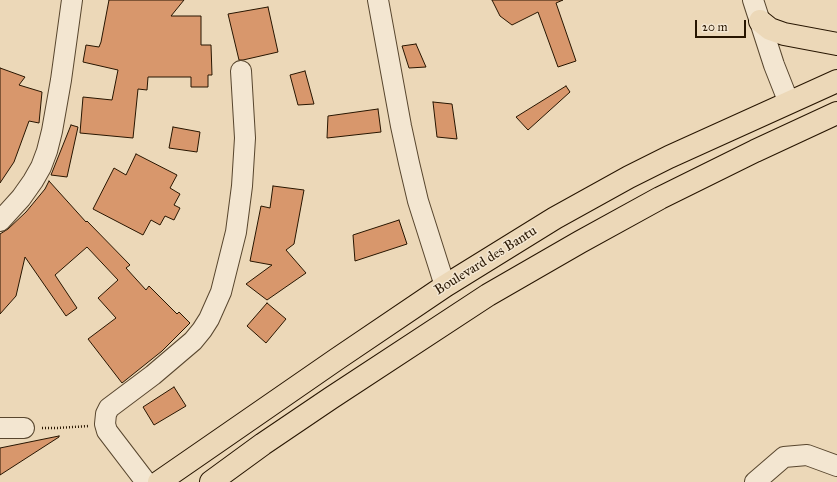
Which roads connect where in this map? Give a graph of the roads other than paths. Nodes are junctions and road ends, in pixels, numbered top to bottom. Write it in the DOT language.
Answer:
graph roads {
  1 [pos="72,0"];
  2 [pos="378,0"];
  3 [pos="753,0"];
  4 [pos="760,21"];
  5 [pos="837,44"];
  6 [pos="241,71"];
  7 [pos="837,81"];
  8 [pos="789,103"];
  9 [pos="837,113"];
  10 [pos="0,221"];
  11 [pos="445,286"];
  12 [pos="0,428"];
  13 [pos="24,428"];
  14 [pos="837,466"];
  15 [pos="146,482"];
  16 [pos="159,482"];
  17 [pos="211,482"];
  18 [pos="755,482"];
  1 -- 10 [label="street"];
  2 -- 11 [label="street"];
  3 -- 4 [label="street"];
  4 -- 5 [label="highway"];
  4 -- 8 [label="street"];
  6 -- 15 [label="street"];
  7 -- 8 [label="highway, Boulevard des Bantu"];
  8 -- 11 [label="highway, Boulevard des Bantu"];
  9 -- 17 [label="highway"];
  11 -- 16 [label="highway, Boulevard des Bantu"];
  12 -- 13 [label="street"];
  14 -- 18 [label="street"];
}
